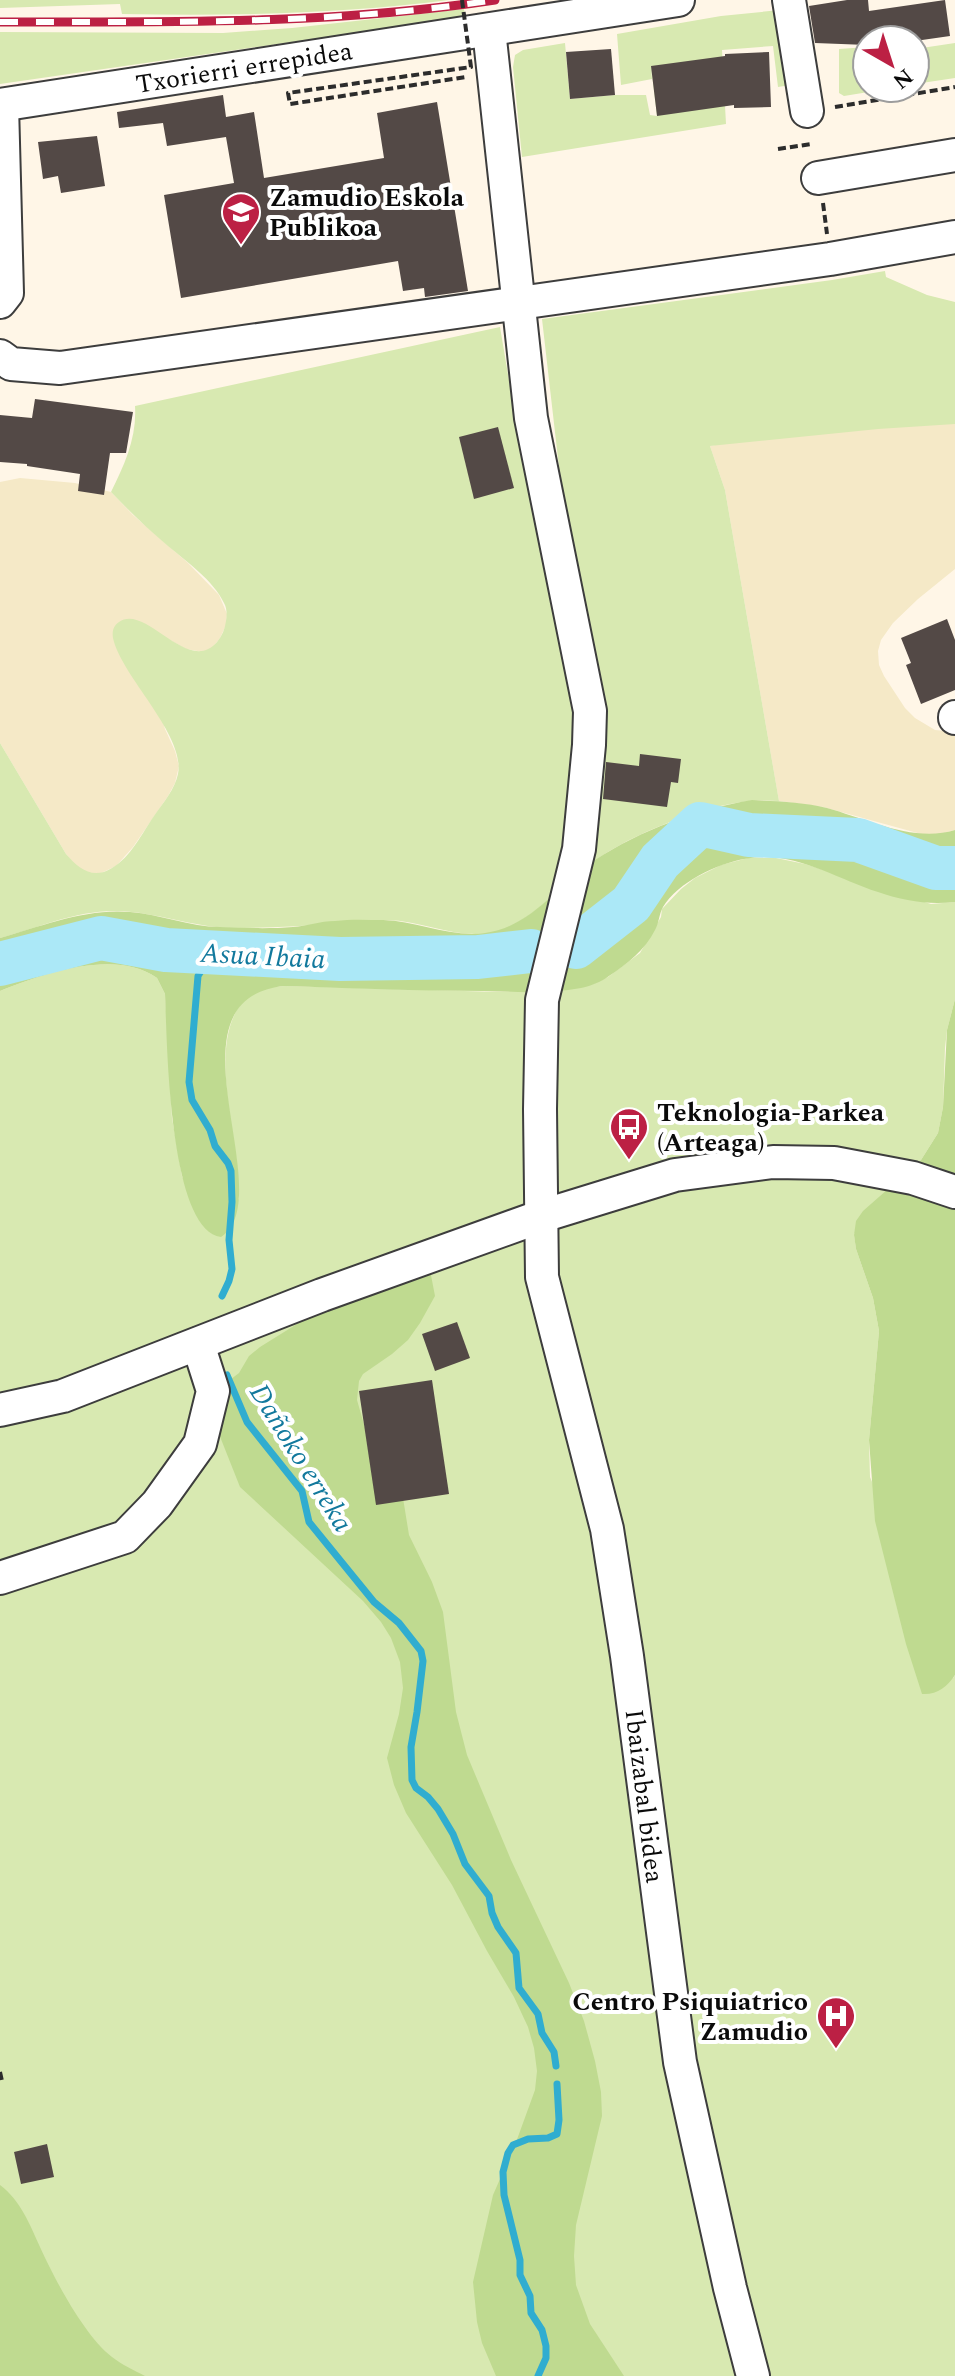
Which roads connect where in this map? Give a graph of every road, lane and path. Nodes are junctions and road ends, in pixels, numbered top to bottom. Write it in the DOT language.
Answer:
graph roads {
  1 [pos="462,0"];
  2 [pos="678,0"];
  3 [pos="789,0"];
  4 [pos="489,30"];
  5 [pos="466,77"];
  6 [pos="955,87"];
  7 [pos="1,105"];
  8 [pos="807,111"];
  9 [pos="812,144"];
  10 [pos="778,149"];
  11 [pos="955,155"];
  12 [pos="821,191"];
  13 [pos="955,237"];
  14 [pos="828,239"];
  15 [pos="0,302"];
  16 [pos="519,302"];
  17 [pos="0,356"];
  18 [pos="955,1192"];
  19 [pos="542,1216"];
  20 [pos="198,1344"];
  21 [pos="0,1410"];
  22 [pos="0,1578"];
  23 [pos="0,2072"];
  24 [pos="2,2081"];
  25 [pos="753,2376"];
  1 -- 5 [label="path, bridge"];
  2 -- 4 [label="street, Txorierri errepidea"];
  3 -- 8 [label="street"];
  4 -- 7 [label="street, Txorierri errepidea"];
  4 -- 16 [label="street, Ibaizabal bidea"];
  6 -- 8 [label="path"];
  7 -- 15 [label="street"];
  9 -- 10 [label="path"];
  11 -- 12 [label="street"];
  12 -- 14 [label="path"];
  13 -- 16 [label="street"];
  16 -- 17 [label="street"];
  16 -- 19 [label="street, Ibaizabal bidea"];
  18 -- 19 [label="street"];
  19 -- 20 [label="street"];
  19 -- 25 [label="street, Ibaizabal bidea"];
  20 -- 21 [label="street"];
  20 -- 22 [label="street"];
  23 -- 24 [label="path"];
}
